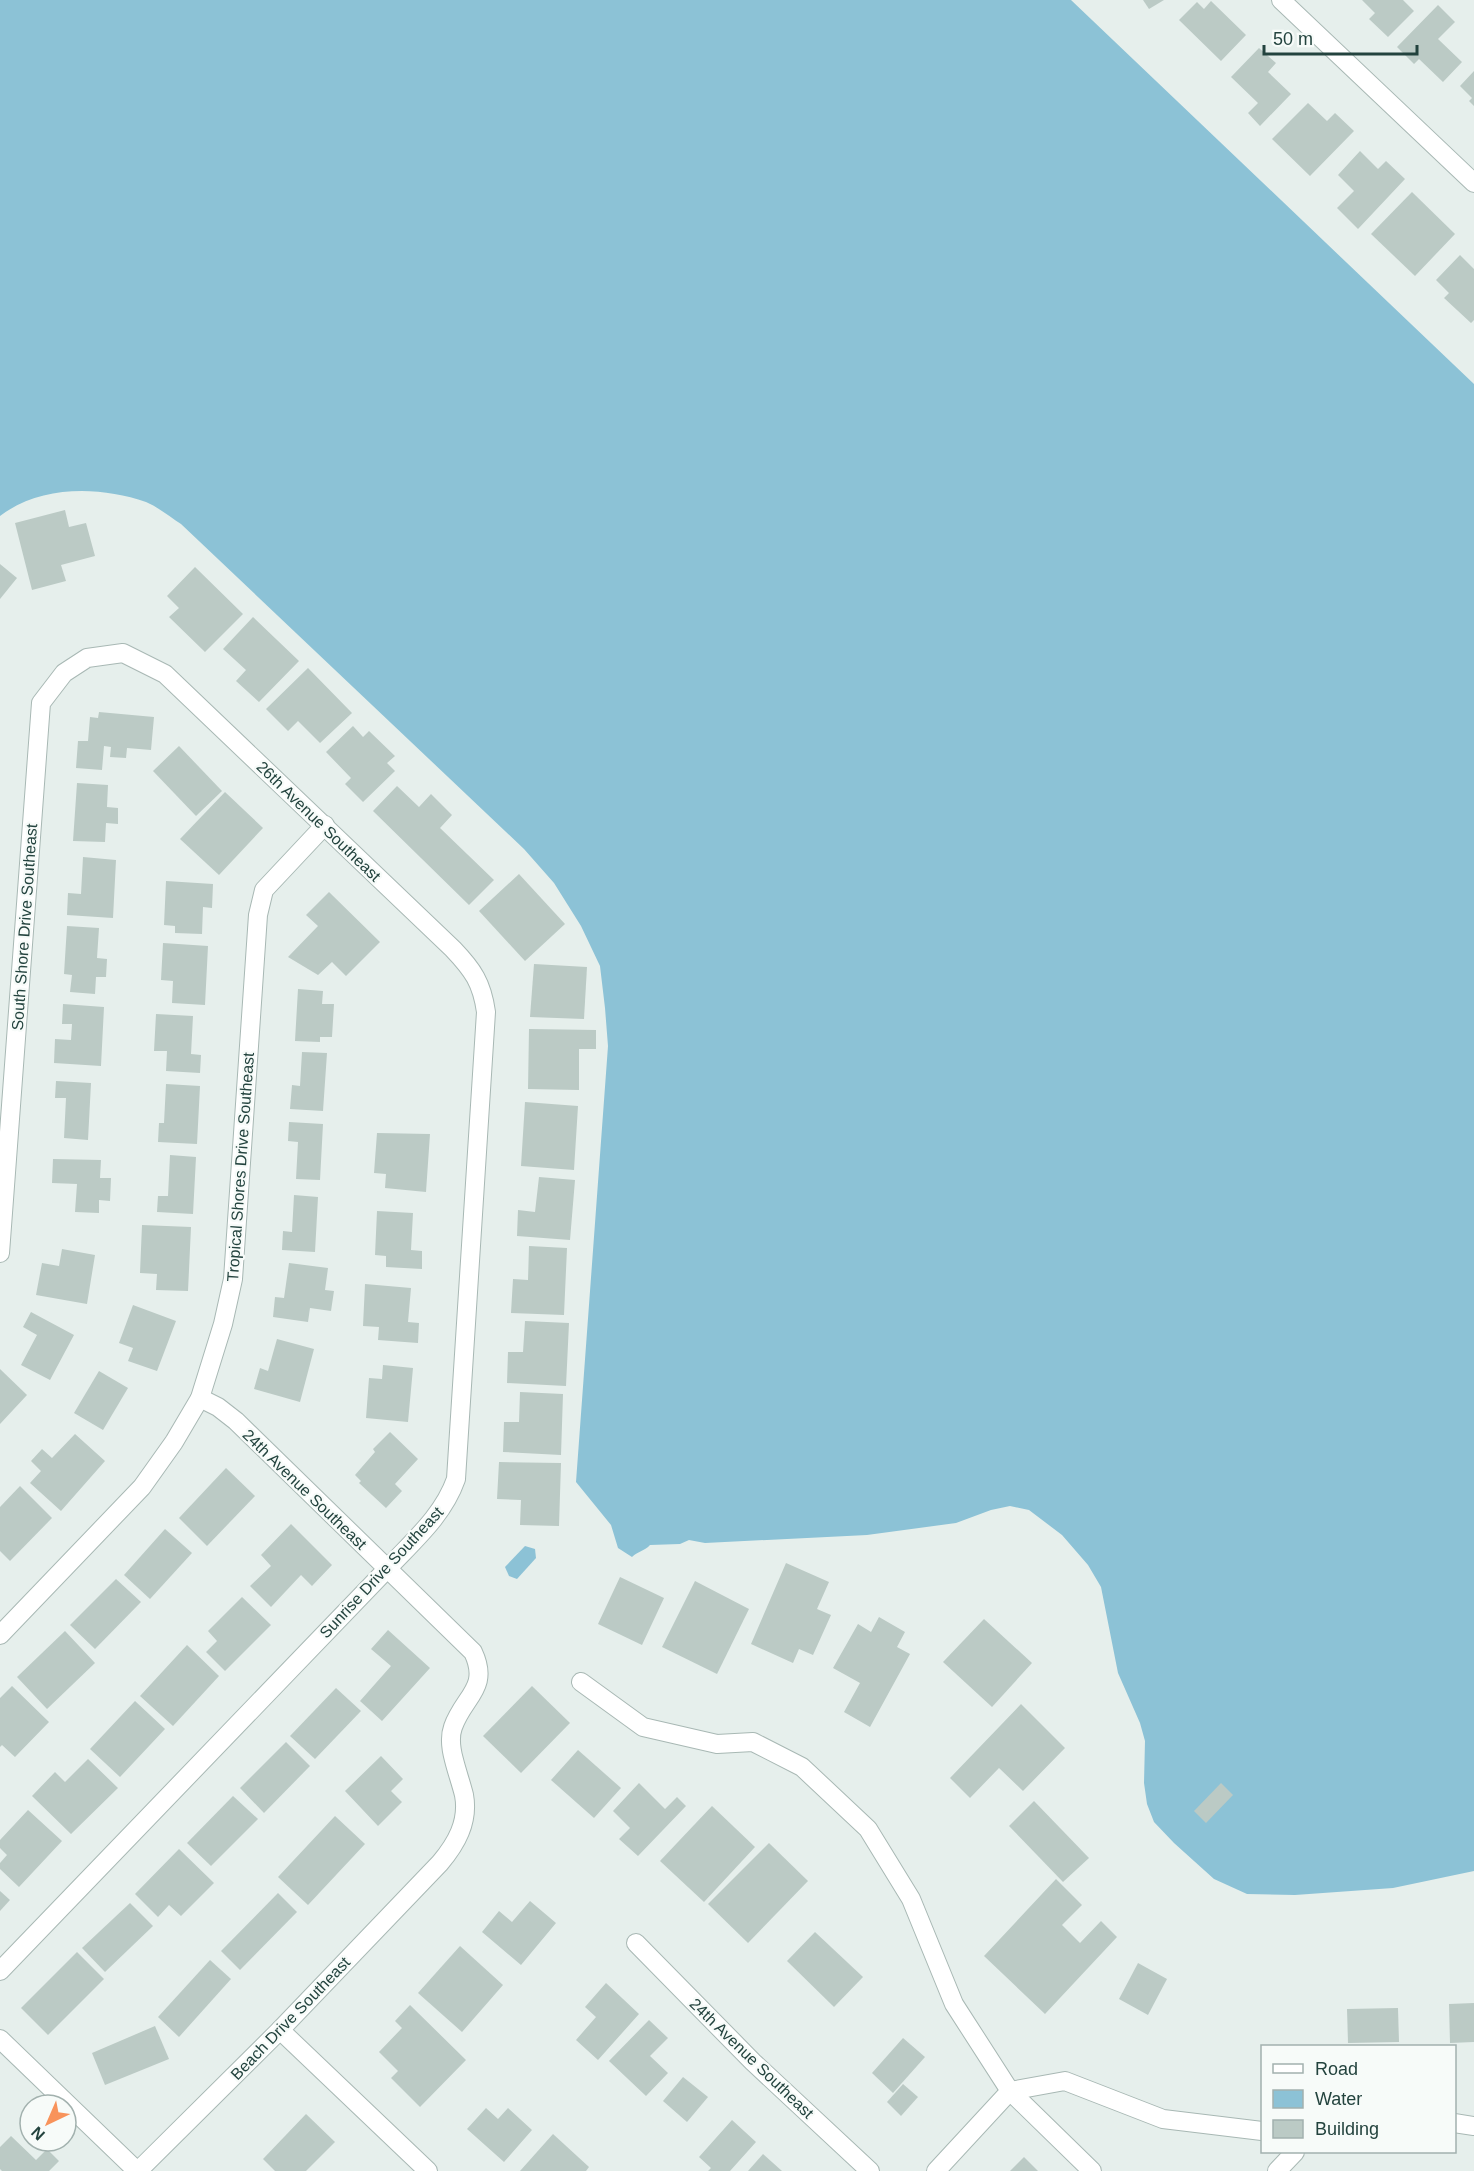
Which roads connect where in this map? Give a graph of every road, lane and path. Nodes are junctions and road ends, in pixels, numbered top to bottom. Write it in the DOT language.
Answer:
graph roads {
  1 [pos="1281,0"];
  2 [pos="1474,183"];
  3 [pos="123,653"];
  4 [pos="325,825"];
  5 [pos="486,1012"];
  6 [pos="0,1253"];
  7 [pos="200,1398"];
  8 [pos="387,1569"];
  9 [pos="0,1635"];
  10 [pos="581,1682"];
  11 [pos="440,1863"];
  12 [pos="636,1943"];
  13 [pos="0,1971"];
  14 [pos="280,2030"];
  15 [pos="0,2038"];
  16 [pos="1010,2091"];
  17 [pos="1456,2123"];
  18 [pos="1474,2126"];
  19 [pos="1261,2131"];
  20 [pos="1293,2153"];
  21 [pos="138,2171"];
  22 [pos="428,2171"];
  23 [pos="870,2171"];
  24 [pos="936,2171"];
  25 [pos="1092,2171"];
  26 [pos="1276,2171"];
  1 -- 2 [label="street"];
  3 -- 4 [label="street, 26th Avenue Southeast"];
  3 -- 6 [label="street, South Shore Drive Southeast"];
  4 -- 5 [label="street, 26th Avenue Southeast"];
  4 -- 7 [label="street, Tropical Shores Drive Southeast"];
  5 -- 8 [label="street, Sunrise Drive Southeast"];
  7 -- 8 [label="street, 24th Avenue Southeast"];
  7 -- 9 [label="street, Tropical Shores Drive Southeast"];
  8 -- 11 [label="street, 24th Avenue Southeast"];
  8 -- 13 [label="street, Sunrise Drive Southeast"];
  10 -- 16 [label="street"];
  11 -- 14 [label="street, Beach Drive Southeast"];
  12 -- 23 [label="street, 24th Avenue Southeast"];
  14 -- 21 [label="street, Beach Drive Southeast"];
  14 -- 22 [label="street"];
  15 -- 21 [label="street"];
  16 -- 19 [label="street"];
  16 -- 24 [label="street"];
  16 -- 25 [label="street"];
  17 -- 18 [label="street"];
  20 -- 26 [label="street"];
}
